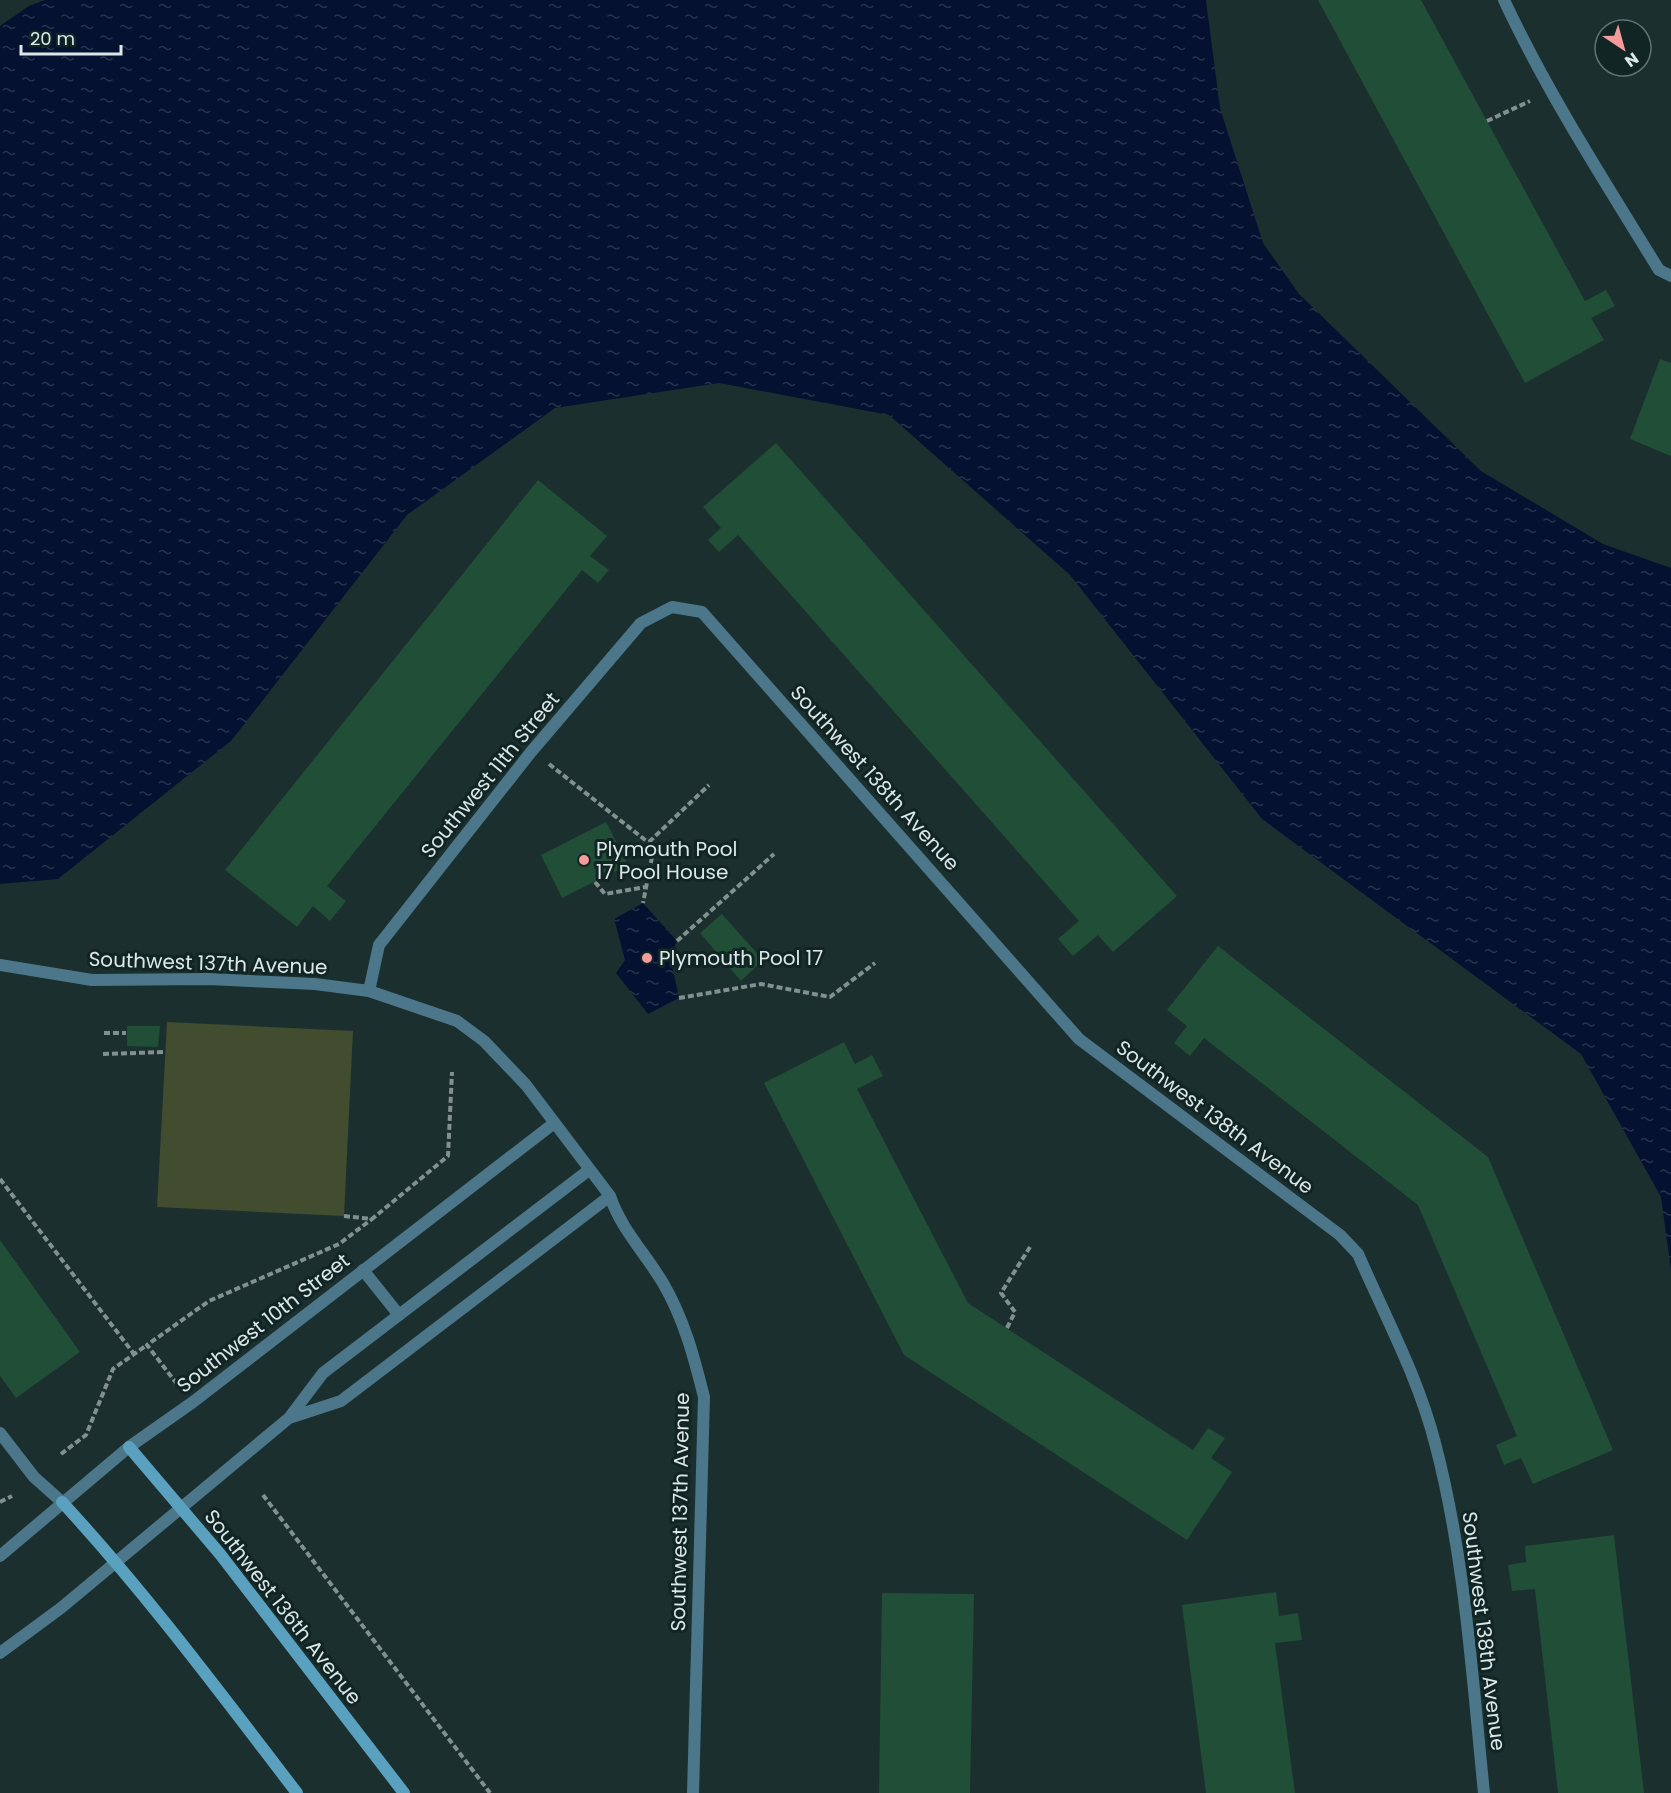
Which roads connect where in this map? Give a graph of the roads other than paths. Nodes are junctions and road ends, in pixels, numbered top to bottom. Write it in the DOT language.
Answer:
graph roads {
  1 [pos="1504,0"];
  2 [pos="1671,276"];
  3 [pos="672,607"];
  4 [pos="0,965"];
  5 [pos="369,990"];
  6 [pos="553,1124"];
  7 [pos="589,1170"];
  8 [pos="610,1196"];
  9 [pos="363,1270"];
  10 [pos="399,1315"];
  11 [pos="289,1418"];
  12 [pos="0,1433"];
  13 [pos="129,1447"];
  14 [pos="62,1502"];
  15 [pos="180,1508"];
  16 [pos="0,1556"];
  17 [pos="117,1562"];
  18 [pos="0,1653"];
  19 [pos="297,1793"];
  20 [pos="404,1793"];
  21 [pos="693,1793"];
  22 [pos="1484,1793"];
  1 -- 2 [label="street"];
  3 -- 5 [label="street, Southwest 11th Street"];
  3 -- 22 [label="street, Southwest 138th Avenue"];
  4 -- 5 [label="street, Southwest 137th Avenue"];
  5 -- 6 [label="street, Southwest 137th Avenue"];
  6 -- 7 [label="street, Southwest 137th Avenue"];
  6 -- 9 [label="street, Southwest 10th Street"];
  7 -- 8 [label="street, Southwest 137th Avenue"];
  7 -- 10 [label="street"];
  8 -- 11 [label="street"];
  8 -- 21 [label="street, Southwest 137th Avenue"];
  9 -- 10 [label="street"];
  9 -- 13 [label="street, Southwest 10th Street"];
  10 -- 11 [label="street"];
  11 -- 15 [label="street"];
  12 -- 14 [label="street"];
  13 -- 14 [label="street, Southwest 10th Street"];
  13 -- 15 [label="street, Southwest 136th Avenue"];
  14 -- 16 [label="street, Southwest 10th Street"];
  14 -- 17 [label="street"];
  15 -- 17 [label="street"];
  15 -- 20 [label="street, Southwest 136th Avenue"];
  17 -- 18 [label="street"];
  17 -- 19 [label="street"];
}
